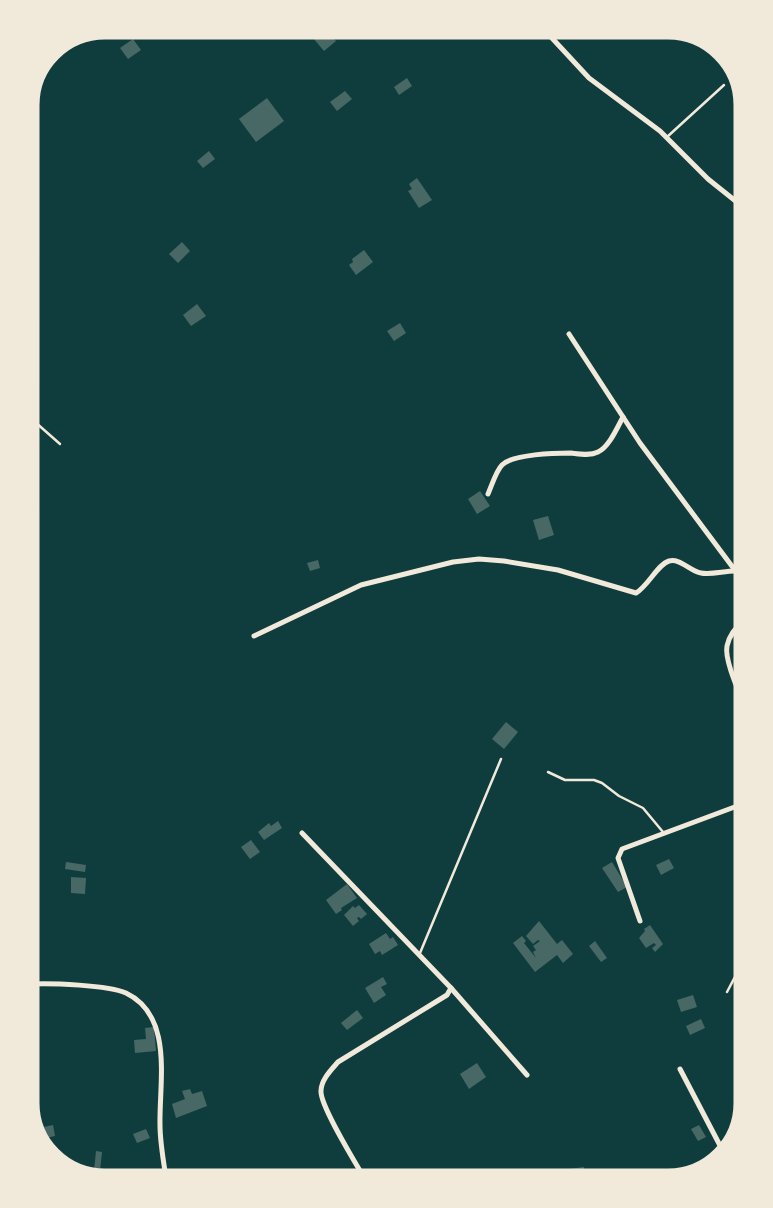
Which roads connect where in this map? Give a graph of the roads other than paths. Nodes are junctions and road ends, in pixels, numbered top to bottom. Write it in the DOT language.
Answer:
graph roads {
  1 [pos="549,35"];
  2 [pos="724,85"];
  3 [pos="667,137"];
  4 [pos="738,203"];
  5 [pos="569,334"];
  6 [pos="623,417"];
  7 [pos="35,422"];
  8 [pos="60,444"];
  9 [pos="488,494"];
  10 [pos="735,571"];
  11 [pos="738,575"];
  12 [pos="738,626"];
  13 [pos="254,636"];
  14 [pos="738,687"];
  15 [pos="501,759"];
  16 [pos="548,772"];
  17 [pos="738,806"];
  18 [pos="302,833"];
  19 [pos="664,833"];
  20 [pos="640,921"];
  21 [pos="419,954"];
  22 [pos="738,972"];
  23 [pos="35,984"];
  24 [pos="451,988"];
  25 [pos="727,992"];
  26 [pos="680,1069"];
  27 [pos="527,1075"];
  28 [pos="721,1148"];
  29 [pos="166,1173"];
  30 [pos="362,1173"];
  1 -- 3 [label="street"];
  2 -- 3 [label="lane"];
  3 -- 4 [label="street"];
  5 -- 6 [label="street"];
  6 -- 9 [label="street"];
  6 -- 10 [label="street"];
  7 -- 8 [label="lane"];
  10 -- 11 [label="street"];
  10 -- 13 [label="street"];
  12 -- 14 [label="street"];
  15 -- 21 [label="lane"];
  16 -- 19 [label="lane"];
  17 -- 19 [label="street"];
  18 -- 21 [label="street"];
  19 -- 20 [label="street"];
  21 -- 24 [label="street"];
  22 -- 25 [label="lane"];
  23 -- 29 [label="street"];
  24 -- 27 [label="street"];
  24 -- 30 [label="street"];
  26 -- 28 [label="street"];
}
